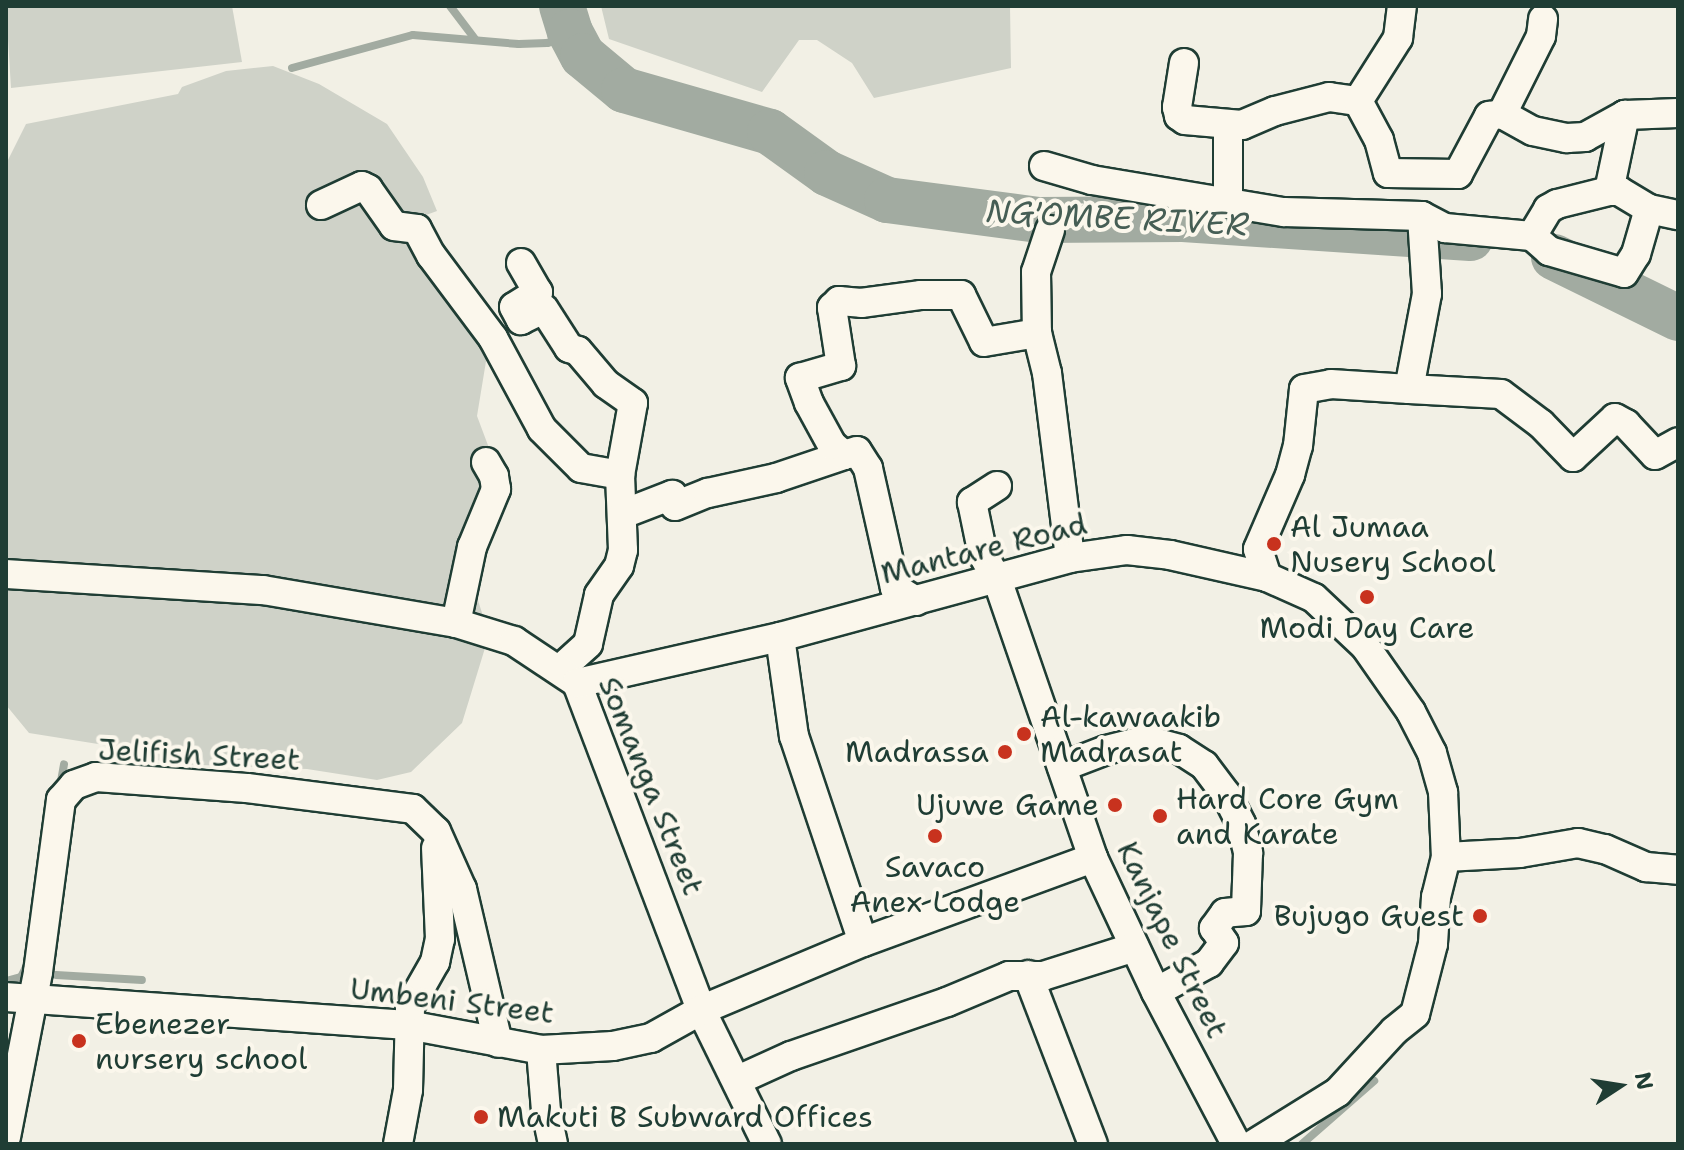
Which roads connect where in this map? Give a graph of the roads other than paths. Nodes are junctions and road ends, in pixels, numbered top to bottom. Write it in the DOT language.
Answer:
graph roads {
  1 [pos="1402,6"];
  2 [pos="1543,19"];
  3 [pos="1184,63"];
  4 [pos="1358,101"];
  5 [pos="1678,113"];
  6 [pos="1502,114"];
  7 [pos="1625,115"];
  8 [pos="1228,125"];
  9 [pos="1044,166"];
  10 [pos="1609,191"];
  11 [pos="1228,202"];
  12 [pos="321,205"];
  13 [pos="1649,209"];
  14 [pos="1678,215"];
  15 [pos="1422,216"];
  16 [pos="1050,230"];
  17 [pos="1532,236"];
  18 [pos="521,263"];
  19 [pos="1037,333"];
  20 [pos="1409,389"];
  21 [pos="1678,442"];
  22 [pos="844,455"];
  23 [pos="486,462"];
  24 [pos="620,475"];
  25 [pos="997,486"];
  26 [pos="623,514"];
  27 [pos="1070,558"];
  28 [pos="6,574"];
  29 [pos="1267,577"];
  30 [pos="997,579"];
  31 [pos="916,601"];
  32 [pos="456,623"];
  33 [pos="780,637"];
  34 [pos="568,677"];
  35 [pos="1062,767"];
  36 [pos="436,831"];
  37 [pos="1446,857"];
  38 [pos="1093,858"];
  39 [pos="1678,870"];
  40 [pos="863,942"];
  41 [pos="1135,947"];
  42 [pos="1028,975"];
  43 [pos="1156,992"];
  44 [pos="18,999"];
  45 [pos="701,1010"];
  46 [pos="408,1025"];
  47 [pos="498,1043"];
  48 [pos="541,1050"];
  49 [pos="738,1080"];
  50 [pos="6,1137"];
  51 [pos="398,1144"];
  52 [pos="553,1144"];
  53 [pos="767,1144"];
  54 [pos="1093,1144"];
  55 [pos="1236,1144"];
  56 [pos="1254,1144"];
  1 -- 4 [label="street"];
  2 -- 6 [label="street"];
  3 -- 8 [label="street"];
  4 -- 6 [label="street"];
  4 -- 8 [label="street"];
  5 -- 7 [label="street"];
  6 -- 7 [label="street"];
  7 -- 10 [label="street"];
  8 -- 11 [label="street"];
  9 -- 11 [label="street"];
  10 -- 13 [label="street"];
  10 -- 17 [label="street"];
  11 -- 15 [label="street"];
  12 -- 24 [label="street"];
  13 -- 14 [label="street"];
  13 -- 17 [label="street"];
  15 -- 17 [label="street"];
  15 -- 20 [label="street"];
  16 -- 19 [label="street"];
  18 -- 24 [label="street"];
  19 -- 22 [label="street"];
  19 -- 27 [label="street"];
  20 -- 21 [label="street"];
  20 -- 29 [label="street"];
  22 -- 26 [label="street"];
  22 -- 31 [label="street"];
  23 -- 32 [label="street"];
  24 -- 26 [label="street"];
  25 -- 30 [label="street, Kanjape Street"];
  26 -- 34 [label="street"];
  27 -- 29 [label="street, Mantare Road"];
  27 -- 30 [label="street, Mantare Road"];
  28 -- 32 [label="street, Somanga Street"];
  29 -- 37 [label="street, Mantare Road"];
  30 -- 31 [label="street, Mantare Road"];
  30 -- 35 [label="street, Kanjape Street"];
  31 -- 33 [label="street, Mantare Road"];
  32 -- 34 [label="street, Somanga Street"];
  33 -- 34 [label="street, Mantare Road"];
  33 -- 40 [label="street"];
  34 -- 45 [label="street, Somanga Street"];
  35 -- 38 [label="street, Kanjape Street"];
  35 -- 43 [label="street"];
  36 -- 44 [label="street, Jelifish Street"];
  36 -- 46 [label="street"];
  36 -- 47 [label="street, Jelifish Street"];
  37 -- 39 [label="street"];
  37 -- 56 [label="street, Mantare Road"];
  38 -- 40 [label="street, Umbeni Street"];
  38 -- 41 [label="street, Kanjape Street"];
  40 -- 45 [label="street, Umbeni Street"];
  41 -- 42 [label="street"];
  41 -- 43 [label="street, Kanjape Street"];
  42 -- 49 [label="street"];
  42 -- 54 [label="street"];
  43 -- 55 [label="street, Kanjape Street"];
  44 -- 46 [label="street, Umbeni Street"];
  44 -- 50 [label="street, Jelifish Street"];
  45 -- 48 [label="street, Umbeni Street"];
  45 -- 49 [label="street, Somanga Street"];
  46 -- 47 [label="street, Umbeni Street"];
  46 -- 51 [label="street"];
  47 -- 48 [label="street, Umbeni Street"];
  48 -- 52 [label="street"];
  49 -- 53 [label="street, Somanga Street"];
}
